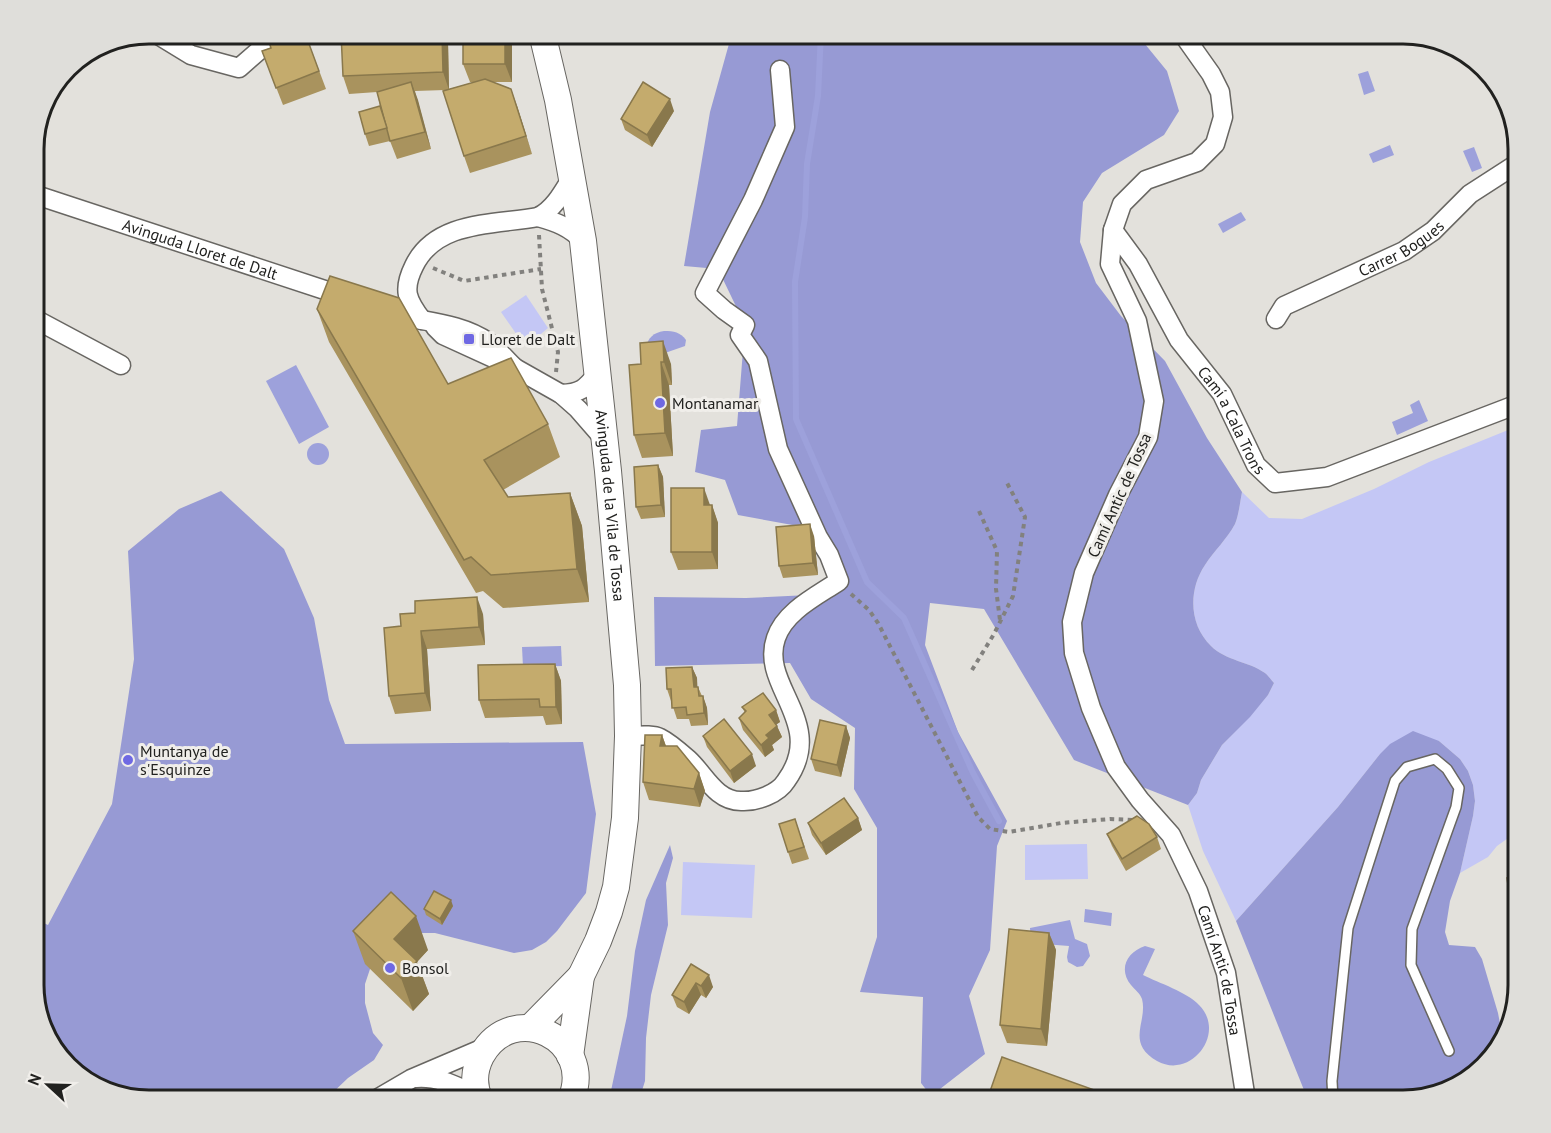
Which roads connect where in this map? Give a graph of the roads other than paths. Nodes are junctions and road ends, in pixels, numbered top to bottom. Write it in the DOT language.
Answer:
graph roads {
  1 [pos="172,44"];
  2 [pos="266,44"];
  3 [pos="545,44"];
  4 [pos="1190,44"];
  5 [pos="780,70"];
  6 [pos="1508,169"];
  7 [pos="572,177"];
  8 [pos="44,198"];
  9 [pos="539,223"];
  10 [pos="1113,230"];
  11 [pos="583,241"];
  12 [pos="407,282"];
  13 [pos="373,304"];
  14 [pos="1276,319"];
  15 [pos="427,322"];
  16 [pos="44,324"];
  17 [pos="121,365"];
  18 [pos="598,373"];
  19 [pos="558,389"];
  20 [pos="1508,408"];
  21 [pos="605,440"];
  22 [pos="628,736"];
  23 [pos="581,976"];
  24 [pos="530,1028"];
  25 [pos="486,1047"];
  26 [pos="1449,1052"];
  27 [pos="570,1056"];
  28 [pos="411,1078"];
  29 [pos="391,1090"];
  30 [pos="463,1090"];
  31 [pos="478,1090"];
  32 [pos="574,1090"];
  33 [pos="1244,1090"];
  34 [pos="1332,1090"];
  1 -- 2 [label="street"];
  3 -- 7 [label="main road, Avinguda de la Vila de Tossa"];
  4 -- 10 [label="street, Camí Antic de Tossa"];
  5 -- 22 [label="street"];
  6 -- 14 [label="street, Carrer Bogues"];
  7 -- 9 [label="street"];
  7 -- 11 [label="main road, Avinguda de la Vila de Tossa"];
  8 -- 13 [label="street, Avinguda Lloret de Dalt"];
  9 -- 11 [label="street"];
  9 -- 12 [label="street"];
  10 -- 20 [label="street, Camí a Cala Trons"];
  10 -- 33 [label="street, Camí Antic de Tossa"];
  11 -- 18 [label="main road, Avinguda de la Vila de Tossa"];
  12 -- 13 [label="street"];
  12 -- 15 [label="street, Avinguda Lloret de Dalt"];
  13 -- 15 [label="street, Avinguda Lloret de Dalt"];
  15 -- 19 [label="street, Avinguda Lloret de Dalt"];
  16 -- 17 [label="street"];
  18 -- 19 [label="street"];
  18 -- 21 [label="main road, Avinguda de la Vila de Tossa"];
  19 -- 21 [label="street, Avinguda Lloret de Dalt"];
  21 -- 22 [label="main road, Avinguda de la Vila de Tossa"];
  22 -- 23 [label="main road, Avinguda de la Vila de Tossa"];
  23 -- 24 [label="main road, Avinguda de la Vila de Tossa"];
  23 -- 27 [label="main road, Avinguda de la Vila de Tossa"];
  24 -- 25 [label="main road"];
  24 -- 27 [label="main road"];
  25 -- 28 [label="street"];
  25 -- 31 [label="main road"];
  26 -- 34 [label="lane"];
  27 -- 32 [label="main road"];
  28 -- 29 [label="street"];
  28 -- 30 [label="street"];
}
